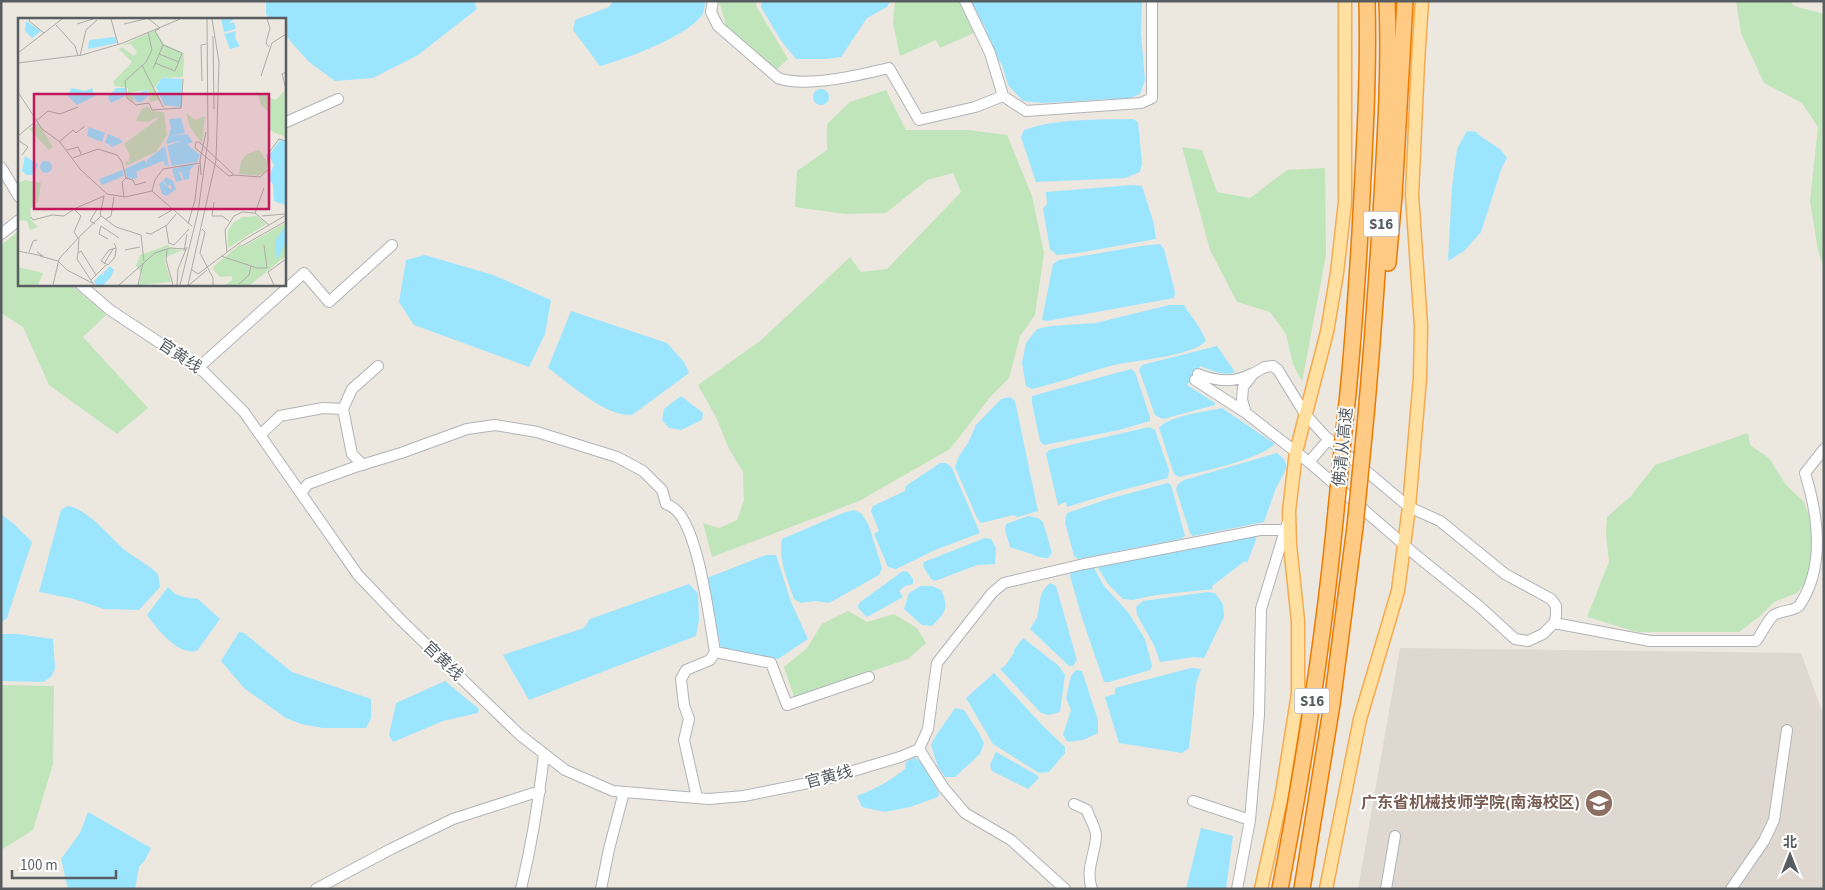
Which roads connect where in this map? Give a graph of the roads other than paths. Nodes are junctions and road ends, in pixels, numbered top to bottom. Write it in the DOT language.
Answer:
graph roads {
  1 [pos="713,1"];
  2 [pos="965,1"];
  3 [pos="1152,1"];
  4 [pos="1345,1"];
  5 [pos="1361,1"];
  6 [pos="1367,1"];
  7 [pos="1387,1"];
  8 [pos="1405,1"];
  9 [pos="1422,1"];
  10 [pos="1368,64"];
  11 [pos="1003,96"];
  12 [pos="338,99"];
  13 [pos="285,123"];
  14 [pos="1,167"];
  15 [pos="18,195"];
  16 [pos="18,221"];
  17 [pos="1,234"];
  18 [pos="392,245"];
  19 [pos="81,285"];
  20 [pos="1373,351"];
  21 [pos="378,366"];
  22 [pos="198,368"];
  23 [pos="1254,373"];
  24 [pos="343,408"];
  25 [pos="1246,413"];
  26 [pos="1305,414"];
  27 [pos="260,435"];
  28 [pos="1329,439"];
  29 [pos="1824,449"];
  30 [pos="1296,452"];
  31 [pos="1309,462"];
  32 [pos="363,465"];
  33 [pos="301,493"];
  34 [pos="1409,507"];
  35 [pos="1289,511"];
  36 [pos="1285,530"];
  37 [pos="1405,546"];
  38 [pos="1554,623"];
  39 [pos="715,652"];
  40 [pos="869,678"];
  41 [pos="1787,730"];
  42 [pos="919,749"];
  43 [pos="544,754"];
  44 [pos="540,791"];
  45 [pos="624,792"];
  46 [pos="697,798"];
  47 [pos="1193,801"];
  48 [pos="1074,804"];
  49 [pos="1250,820"];
  50 [pos="1395,836"];
  51 [pos="316,889"];
  52 [pos="521,889"];
  53 [pos="601,889"];
  54 [pos="1065,889"];
  55 [pos="1092,889"];
  56 [pos="1236,889"];
  57 [pos="1261,889"];
  58 [pos="1280,889"];
  59 [pos="1302,889"];
  60 [pos="1326,889"];
  61 [pos="1386,889"];
  62 [pos="1731,889"];
  1 -- 11 [label="street"];
  2 -- 11 [label="street"];
  3 -- 11 [label="street"];
  4 -- 26 [label="main road"];
  5 -- 10 [label="highway"];
  6 -- 10 [label="highway, 佛清从高速 / S16"];
  7 -- 20 [label="highway, 佛清从高速 / S16"];
  8 -- 20 [label="highway"];
  9 -- 34 [label="main road"];
  10 -- 58 [label="highway, 佛清从高速 / S16, bridge"];
  12 -- 13 [label="street"];
  14 -- 15 [label="street"];
  16 -- 17 [label="street"];
  18 -- 22 [label="street"];
  19 -- 22 [label="street, 官黄线"];
  20 -- 59 [label="highway, 佛清从高速 / S16, bridge"];
  21 -- 24 [label="street"];
  22 -- 27 [label="street, 官黄线"];
  23 -- 25 [label="street"];
  23 -- 25 [label="street"];
  23 -- 26 [label="street"];
  24 -- 27 [label="street"];
  24 -- 32 [label="street"];
  25 -- 30 [label="street"];
  26 -- 28 [label="street"];
  26 -- 30 [label="main road"];
  27 -- 33 [label="street, 官黄线"];
  28 -- 31 [label="street"];
  28 -- 34 [label="street"];
  29 -- 38 [label="street"];
  30 -- 31 [label="street"];
  30 -- 35 [label="main road"];
  31 -- 37 [label="street"];
  32 -- 33 [label="street"];
  32 -- 39 [label="street"];
  33 -- 43 [label="street, 官黄线"];
  34 -- 37 [label="main road"];
  34 -- 38 [label="street"];
  35 -- 36 [label="street"];
  35 -- 57 [label="main road"];
  36 -- 42 [label="street"];
  36 -- 49 [label="street"];
  37 -- 38 [label="street"];
  37 -- 60 [label="main road"];
  39 -- 40 [label="street"];
  39 -- 46 [label="street"];
  41 -- 62 [label="street"];
  42 -- 46 [label="street, 官黄线"];
  42 -- 54 [label="street"];
  43 -- 44 [label="street"];
  43 -- 45 [label="street, 官黄线"];
  44 -- 51 [label="street"];
  44 -- 52 [label="street"];
  45 -- 46 [label="street, 官黄线"];
  45 -- 53 [label="street"];
  47 -- 49 [label="street"];
  48 -- 55 [label="street"];
  49 -- 56 [label="street"];
  50 -- 61 [label="street"];
}
